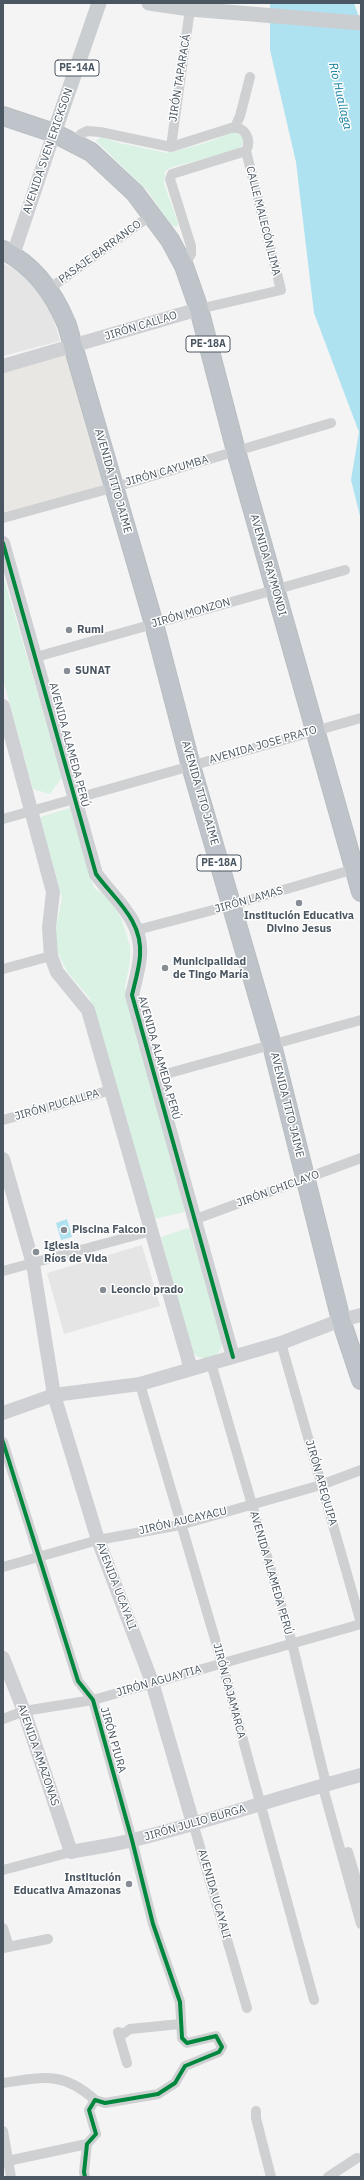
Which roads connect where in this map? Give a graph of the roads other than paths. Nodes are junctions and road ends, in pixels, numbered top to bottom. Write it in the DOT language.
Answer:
graph roads {
  1 [pos="100,3"];
  2 [pos="149,3"];
  3 [pos="190,9"];
  4 [pos="361,23"];
  5 [pos="250,77"];
  6 [pos="3,116"];
  7 [pos="235,127"];
  8 [pos="54,133"];
  9 [pos="74,142"];
  10 [pos="171,147"];
  11 [pos="246,151"];
  12 [pos="151,214"];
  13 [pos="8,252"];
  14 [pos="184,266"];
  15 [pos="50,289"];
  16 [pos="281,290"];
  17 [pos="199,309"];
  18 [pos="73,346"];
  19 [pos="3,366"];
  20 [pos="331,423"];
  21 [pos="236,451"];
  22 [pos="115,487"];
  23 [pos="3,518"];
  24 [pos="3,543"];
  25 [pos="345,570"];
  26 [pos="275,590"];
  27 [pos="154,624"];
  28 [pos="36,657"];
  29 [pos="3,706"];
  30 [pos="361,718"];
  31 [pos="315,731"];
  32 [pos="191,766"];
  33 [pos="74,799"];
  34 [pos="32,811"];
  35 [pos="3,819"];
  36 [pos="358,868"];
  37 [pos="361,892"];
  38 [pos="232,905"];
  39 [pos="137,930"];
  40 [pos="51,956"];
  41 [pos="3,969"];
  42 [pos="361,1020"];
  43 [pos="272,1045"];
  44 [pos="155,1078"];
  45 [pos="111,1090"];
  46 [pos="3,1120"];
  47 [pos="361,1158"];
  48 [pos="3,1159"];
  49 [pos="305,1180"];
  50 [pos="196,1219"];
  51 [pos="151,1231"];
  52 [pos="33,1264"];
  53 [pos="3,1271"];
  54 [pos="361,1315"];
  55 [pos="342,1320"];
  56 [pos="281,1343"];
  57 [pos="233,1357"];
  58 [pos="211,1363"];
  59 [pos="191,1369"];
  60 [pos="361,1380"];
  61 [pos="140,1384"];
  62 [pos="54,1395"];
  63 [pos="3,1414"];
  64 [pos="3,1442"];
  65 [pos="361,1470"];
  66 [pos="321,1485"];
  67 [pos="252,1504"];
  68 [pos="180,1524"];
  69 [pos="98,1540"];
  70 [pos="38,1557"];
  71 [pos="3,1567"];
  72 [pos="361,1623"];
  73 [pos="292,1643"];
  74 [pos="3,1658"];
  75 [pos="222,1663"];
  76 [pos="152,1682"];
  77 [pos="93,1700"];
  78 [pos="24,1711"];
  79 [pos="3,1719"];
  80 [pos="361,1775"];
  81 [pos="325,1784"];
  82 [pos="260,1804"];
  83 [pos="193,1823"];
  84 [pos="132,1840"];
  85 [pos="71,1852"];
  86 [pos="3,1870"];
  87 [pos="361,1896"];
  88 [pos="361,1924"];
  89 [pos="3,1928"];
  90 [pos="48,1939"];
  91 [pos="6,1947"];
  92 [pos="314,2000"];
  93 [pos="247,2008"];
  94 [pos="180,2024"];
  95 [pos="128,2063"];
  96 [pos="3,2083"];
  97 [pos="95,2100"];
  98 [pos="256,2111"];
  99 [pos="3,2131"];
  100 [pos="87,2144"];
  101 [pos="357,2158"];
  102 [pos="5,2162"];
  103 [pos="11,2177"];
  104 [pos="85,2177"];
  105 [pos="271,2177"];
  106 [pos="328,2177"];
  1 -- 8 [label="main road, AVENIDA SVEN ERICKSON / PE-14A"];
  2 -- 3 [label="main road"];
  3 -- 4 [label="main road"];
  3 -- 10 [label="street, JIRÓN TAPARACÁ"];
  5 -- 7 [label="street"];
  6 -- 8 [label="highway, PE-18A"];
  7 -- 10 [label="street"];
  7 -- 11 [label="street, CALLE MALECÓN LIMA"];
  8 -- 9 [label="highway, PE-18A"];
  8 -- 13 [label="street, AVENIDA SVEN ERICKSON"];
  9 -- 10 [label="street"];
  9 -- 12 [label="highway, PE-18A"];
  11 -- 14 [label="street"];
  11 -- 16 [label="street, CALLE MALECÓN LIMA"];
  12 -- 14 [label="highway, AVENIDA RAYMONDI / PE-18A"];
  12 -- 15 [label="street, PASAJE BARRANCO"];
  13 -- 15 [label="highway, PE-18A"];
  14 -- 17 [label="highway, AVENIDA RAYMONDI / PE-18A"];
  15 -- 18 [label="highway, PE-18A"];
  16 -- 17 [label="street, JIRÓN CALLAO"];
  17 -- 18 [label="street, JIRÓN CALLAO"];
  17 -- 21 [label="highway, AVENIDA RAYMONDI / PE-18A"];
  18 -- 19 [label="street, JIRÓN CALLAO"];
  18 -- 22 [label="highway, AVENIDA TITO JAIME / PE-18A"];
  20 -- 21 [label="street, JIRÓN CAYUMBA"];
  21 -- 22 [label="street, JIRÓN CAYUMBA"];
  21 -- 26 [label="highway, AVENIDA RAYMONDI / PE-18A"];
  22 -- 23 [label="street, JIRÓN CAYUMBA"];
  22 -- 27 [label="highway, AVENIDA TITO JAIME / PE-18A"];
  24 -- 28 [label="street, AVENIDA ALAMEDA PERÚ"];
  25 -- 26 [label="street, JIRÓN MONZON"];
  26 -- 27 [label="street, JIRÓN MONZON"];
  26 -- 31 [label="highway, AVENIDA RAYMONDI / PE-18A"];
  27 -- 28 [label="street, JIRÓN MONZON"];
  27 -- 32 [label="highway, AVENIDA TITO JAIME / PE-18A"];
  28 -- 33 [label="street, AVENIDA ALAMEDA PERÚ"];
  29 -- 34 [label="street"];
  30 -- 31 [label="street, AVENIDA JOSE PRATO"];
  31 -- 32 [label="street, AVENIDA JOSE PRATO"];
  31 -- 36 [label="highway, AVENIDA RAYMONDI / PE-18A"];
  32 -- 33 [label="street, AVENIDA JOSE PRATO"];
  32 -- 38 [label="highway, AVENIDA TITO JAIME / PE-18A"];
  33 -- 34 [label="street, AVENIDA JOSE PRATO"];
  33 -- 39 [label="street, AVENIDA ALAMEDA PERÚ"];
  34 -- 35 [label="street, AVENIDA JOSE PRATO"];
  34 -- 40 [label="street"];
  36 -- 37 [label="highway, AVENIDA RAYMONDI / PE-18A"];
  36 -- 38 [label="street, JIRÓN LAMAS"];
  38 -- 39 [label="street, JIRÓN LAMAS"];
  38 -- 43 [label="highway, AVENIDA TITO JAIME / PE-18A"];
  39 -- 44 [label="street, AVENIDA ALAMEDA PERÚ"];
  40 -- 41 [label="street"];
  40 -- 45 [label="street"];
  42 -- 43 [label="street"];
  43 -- 44 [label="street"];
  43 -- 49 [label="highway, AVENIDA TITO JAIME / PE-18A"];
  44 -- 50 [label="street, AVENIDA ALAMEDA PERÚ"];
  45 -- 46 [label="street, JIRÓN PUCALLPA"];
  45 -- 51 [label="street"];
  47 -- 49 [label="street, JIRÓN CHICLAYO"];
  48 -- 52 [label="street, AVENIDA UCAYALI"];
  49 -- 50 [label="street, JIRÓN CHICLAYO"];
  49 -- 55 [label="highway, AVENIDA TITO JAIME / PE-18A"];
  50 -- 57 [label="street, AVENIDA ALAMEDA PERÚ"];
  51 -- 52 [label="street"];
  51 -- 59 [label="street"];
  52 -- 53 [label="street"];
  52 -- 62 [label="street, AVENIDA UCAYALI"];
  54 -- 55 [label="street"];
  55 -- 56 [label="street"];
  55 -- 60 [label="highway, AVENIDA TITO JAIME / PE-18A"];
  56 -- 57 [label="street"];
  56 -- 66 [label="street, JIRÓN AREQUIPA"];
  57 -- 58 [label="street"];
  58 -- 59 [label="street"];
  58 -- 67 [label="street, AVENIDA ALAMEDA PERÚ"];
  59 -- 61 [label="street"];
  61 -- 62 [label="street"];
  61 -- 68 [label="street, JIRÓN CAJAMARCA"];
  62 -- 63 [label="street"];
  62 -- 69 [label="street, AVENIDA UCAYALI"];
  64 -- 70 [label="street, JIRÓN PIURA"];
  65 -- 66 [label="street, JIRÓN AUCAYACU"];
  66 -- 67 [label="street, JIRÓN AUCAYACU"];
  66 -- 72 [label="street, JIRÓN AREQUIPA"];
  67 -- 68 [label="street, JIRÓN AUCAYACU"];
  67 -- 73 [label="street, AVENIDA ALAMEDA PERÚ"];
  68 -- 69 [label="street, JIRÓN AUCAYACU"];
  68 -- 75 [label="street, JIRÓN CAJAMARCA"];
  69 -- 70 [label="street, JIRÓN AUCAYACU"];
  69 -- 76 [label="street, AVENIDA UCAYALI"];
  70 -- 71 [label="street, JIRÓN AUCAYACU"];
  70 -- 77 [label="street, JIRÓN PIURA"];
  72 -- 73 [label="street, JIRÓN AGUAYTIA"];
  73 -- 75 [label="street, JIRÓN AGUAYTIA"];
  73 -- 81 [label="street, AVENIDA ALAMEDA PERÚ"];
  74 -- 78 [label="street, AVENIDA AMAZONAS"];
  75 -- 76 [label="street, JIRÓN AGUAYTIA"];
  75 -- 82 [label="street, JIRÓN CAJAMARCA"];
  76 -- 77 [label="street, JIRÓN AGUAYTIA"];
  76 -- 83 [label="street, AVENIDA UCAYALI"];
  77 -- 78 [label="street, JIRÓN AGUAYTIA"];
  77 -- 84 [label="street, JIRÓN PIURA"];
  78 -- 79 [label="street, JIRÓN AGUAYTIA"];
  78 -- 85 [label="street, AVENIDA AMAZONAS"];
  80 -- 81 [label="street, JIRÓN JULIO BURGA"];
  81 -- 82 [label="street, JIRÓN JULIO BURGA"];
  81 -- 87 [label="street, AVENIDA ALAMEDA PERÚ"];
  81 -- 88 [label="street, AVENIDA ALAMEDA PERÚ"];
  82 -- 83 [label="street, JIRÓN JULIO BURGA"];
  82 -- 92 [label="street, JIRÓN CAJAMARCA"];
  83 -- 84 [label="street, JIRÓN JULIO BURGA"];
  83 -- 93 [label="street, AVENIDA UCAYALI"];
  84 -- 85 [label="street, JIRÓN JULIO BURGA"];
  84 -- 94 [label="street, JIRÓN PIURA"];
  85 -- 86 [label="street, JIRÓN JULIO BURGA"];
  89 -- 91 [label="street"];
  90 -- 91 [label="street"];
  94 -- 95 [label="street"];
  94 -- 97 [label="street, JIRÓN PIURA"];
  96 -- 97 [label="street"];
  97 -- 100 [label="street"];
  98 -- 105 [label="street"];
  99 -- 102 [label="street"];
  100 -- 102 [label="street"];
  100 -- 104 [label="street"];
  101 -- 106 [label="street"];
  102 -- 103 [label="street"];
}
